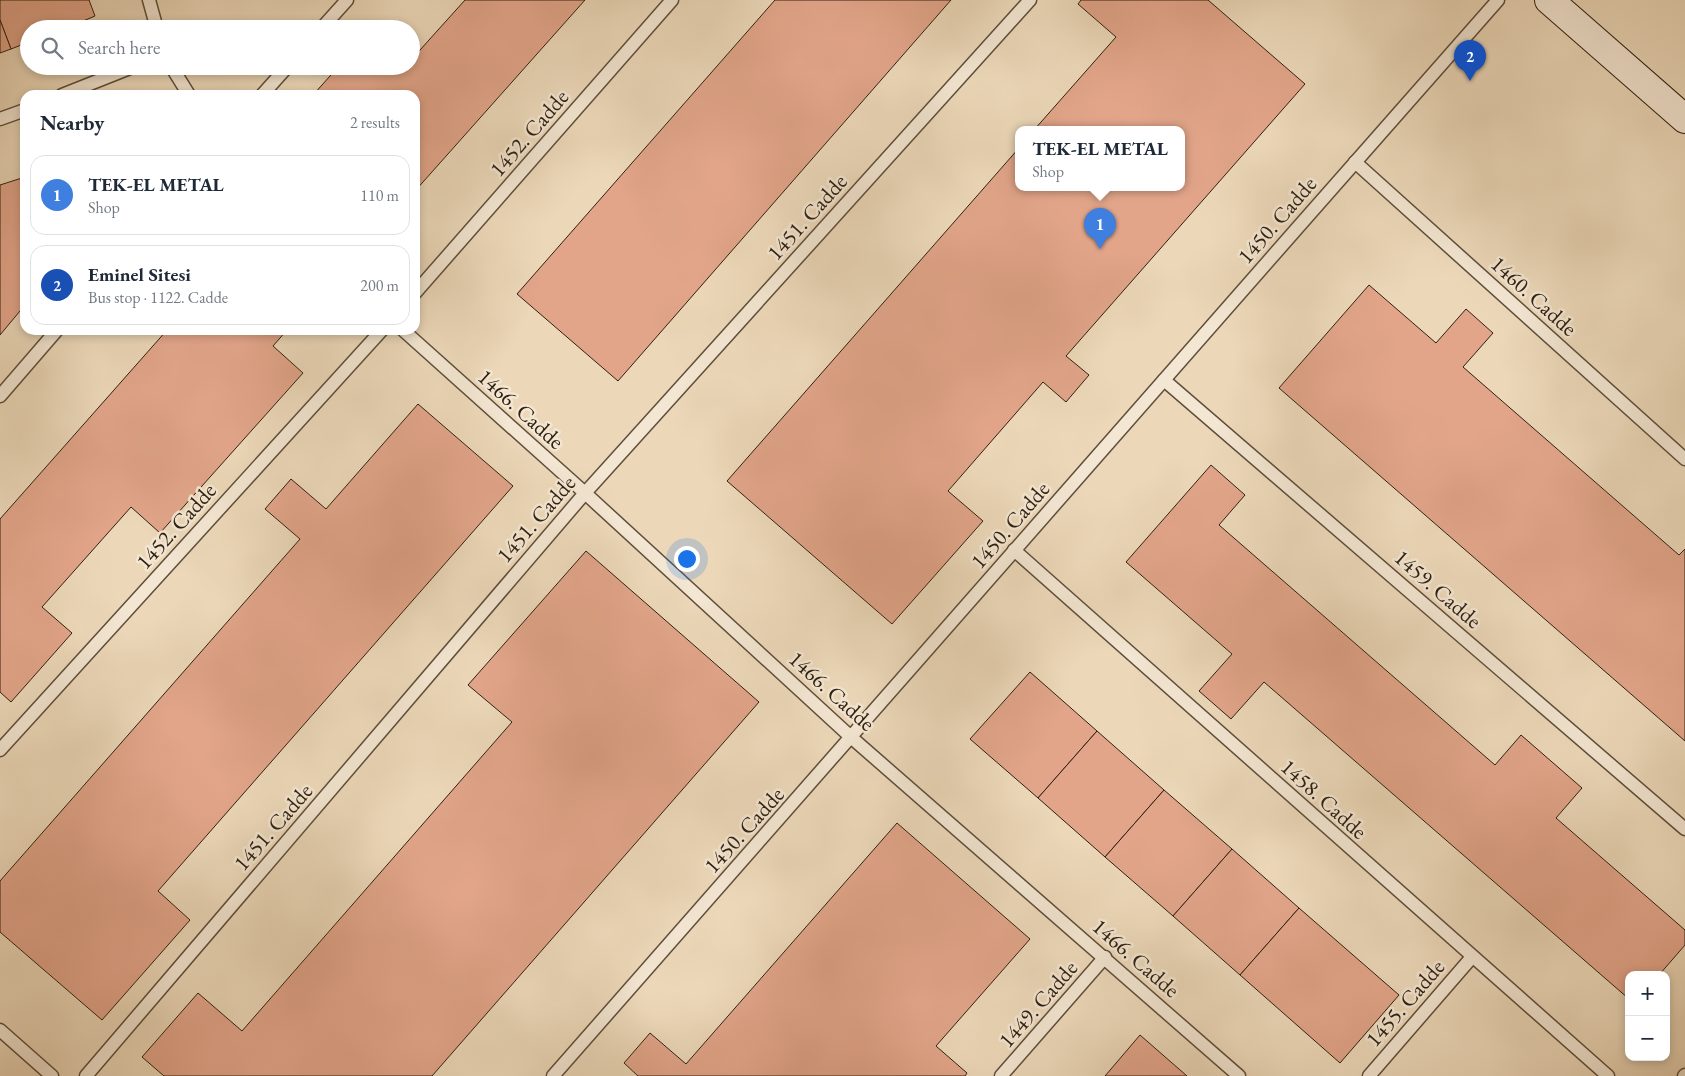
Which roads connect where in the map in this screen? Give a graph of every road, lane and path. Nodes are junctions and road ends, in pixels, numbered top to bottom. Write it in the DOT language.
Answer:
graph roads {
  1 [pos="149,0"];
  2 [pos="347,0"];
  3 [pos="672,0"];
  4 [pos="1030,0"];
  5 [pos="1498,0"];
  6 [pos="1549,0"];
  7 [pos="155,20"];
  8 [pos="329,20"];
  9 [pos="112,75"];
  10 [pos="177,75"];
  11 [pos="280,75"];
  12 [pos="74,90"];
  13 [pos="186,90"];
  14 [pos="266,90"];
  15 [pos="20,112"];
  16 [pos="0,119"];
  17 [pos="1685,119"];
  18 [pos="1356,162"];
  19 [pos="420,287"];
  20 [pos="53,335"];
  21 [pos="377,335"];
  22 [pos="410,335"];
  23 [pos="1164,380"];
  24 [pos="0,396"];
  25 [pos="1685,459"];
  26 [pos="585,493"];
  27 [pos="1014,550"];
  28 [pos="852,738"];
  29 [pos="0,750"];
  30 [pos="1685,829"];
  31 [pos="1105,957"];
  32 [pos="1472,957"];
  33 [pos="0,1030"];
  34 [pos="52,1076"];
  35 [pos="86,1076"];
  36 [pos="553,1076"];
  37 [pos="1001,1076"];
  38 [pos="1239,1076"];
  39 [pos="1369,1076"];
  40 [pos="1608,1076"];
  1 -- 7 [label="lane"];
  2 -- 8 [label="lane"];
  3 -- 19 [label="lane, 1452. Cadde"];
  4 -- 26 [label="lane, 1451. Cadde"];
  5 -- 18 [label="lane, 1450. Cadde"];
  6 -- 17 [label="main road"];
  9 -- 12 [label="lane"];
  10 -- 13 [label="lane"];
  11 -- 14 [label="lane"];
  15 -- 16 [label="lane"];
  18 -- 23 [label="lane, 1450. Cadde"];
  18 -- 25 [label="lane, 1460. Cadde"];
  20 -- 24 [label="lane"];
  21 -- 29 [label="lane, 1452. Cadde"];
  22 -- 26 [label="lane, 1466. Cadde"];
  23 -- 27 [label="lane, 1450. Cadde"];
  23 -- 30 [label="lane, 1459. Cadde"];
  26 -- 28 [label="lane, 1466. Cadde"];
  26 -- 35 [label="lane, 1451. Cadde"];
  27 -- 28 [label="lane, 1450. Cadde"];
  27 -- 32 [label="lane, 1458. Cadde"];
  28 -- 31 [label="lane, 1466. Cadde"];
  28 -- 36 [label="lane, 1450. Cadde"];
  31 -- 37 [label="lane, 1449. Cadde"];
  31 -- 38 [label="lane, 1466. Cadde"];
  32 -- 39 [label="lane, 1455. Cadde"];
  32 -- 40 [label="lane, 1458. Cadde"];
  33 -- 34 [label="lane"];
}
